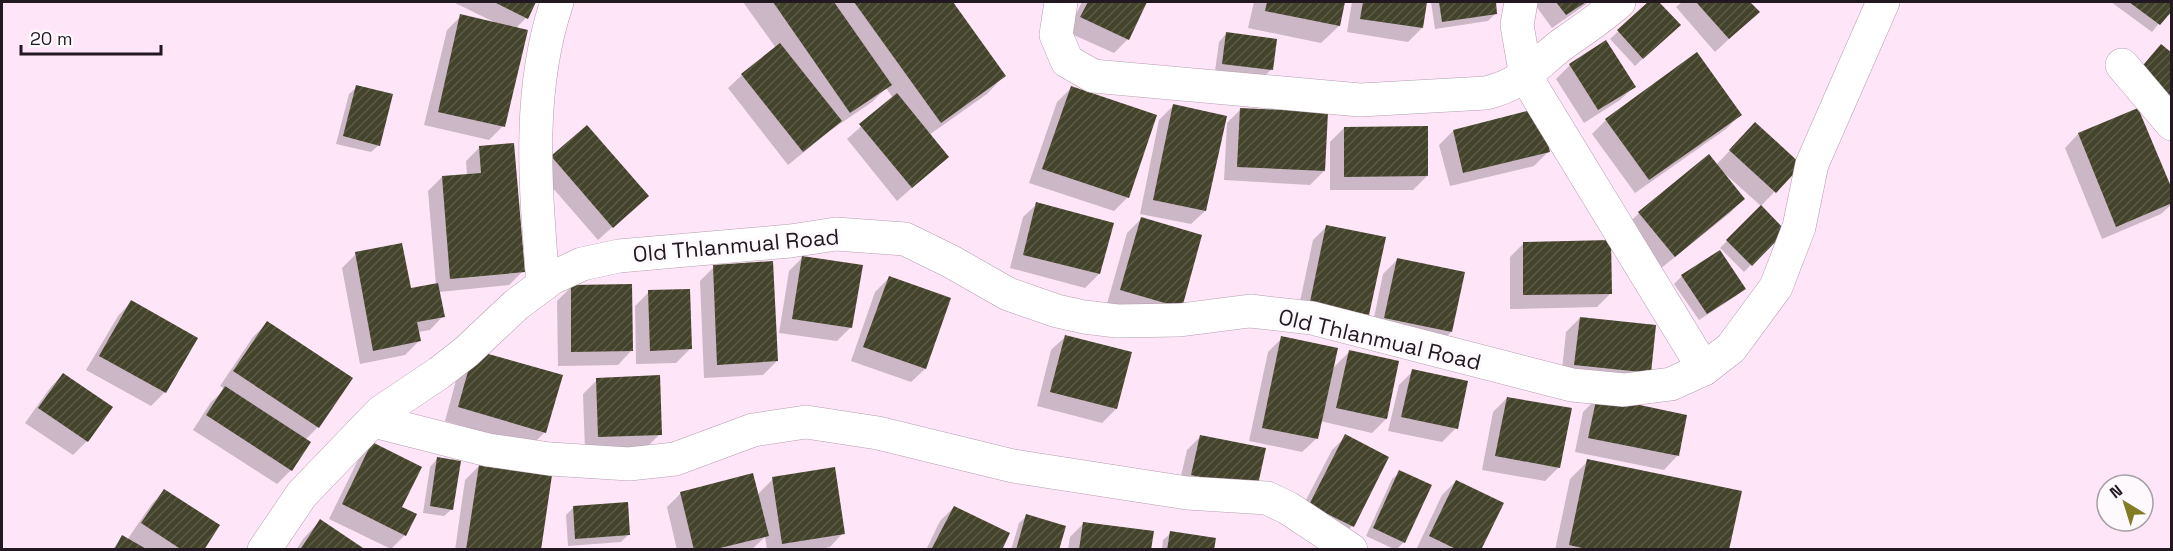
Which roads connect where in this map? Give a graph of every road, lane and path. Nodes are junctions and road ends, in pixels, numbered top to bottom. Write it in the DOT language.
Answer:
graph roads {
  1 [pos="557,2"];
  2 [pos="1061,2"];
  3 [pos="1521,2"];
  4 [pos="1619,2"];
  5 [pos="1883,2"];
  6 [pos="2122,65"];
  7 [pos="1526,77"];
  8 [pos="2172,124"];
  9 [pos="543,285"];
  10 [pos="1704,369"];
  11 [pos="374,420"];
  12 [pos="264,549"];
  13 [pos="1351,549"];
  1 -- 9 [label="street"];
  2 -- 7 [label="street"];
  3 -- 7 [label="street"];
  4 -- 7 [label="street"];
  5 -- 10 [label="street, Old Thlanmual Road"];
  6 -- 8 [label="street"];
  7 -- 10 [label="street"];
  9 -- 10 [label="street, Old Thlanmual Road"];
  9 -- 11 [label="street, Old Thlanmual Road"];
  11 -- 12 [label="street, Old Thlanmual Road"];
  11 -- 13 [label="street"];
}
